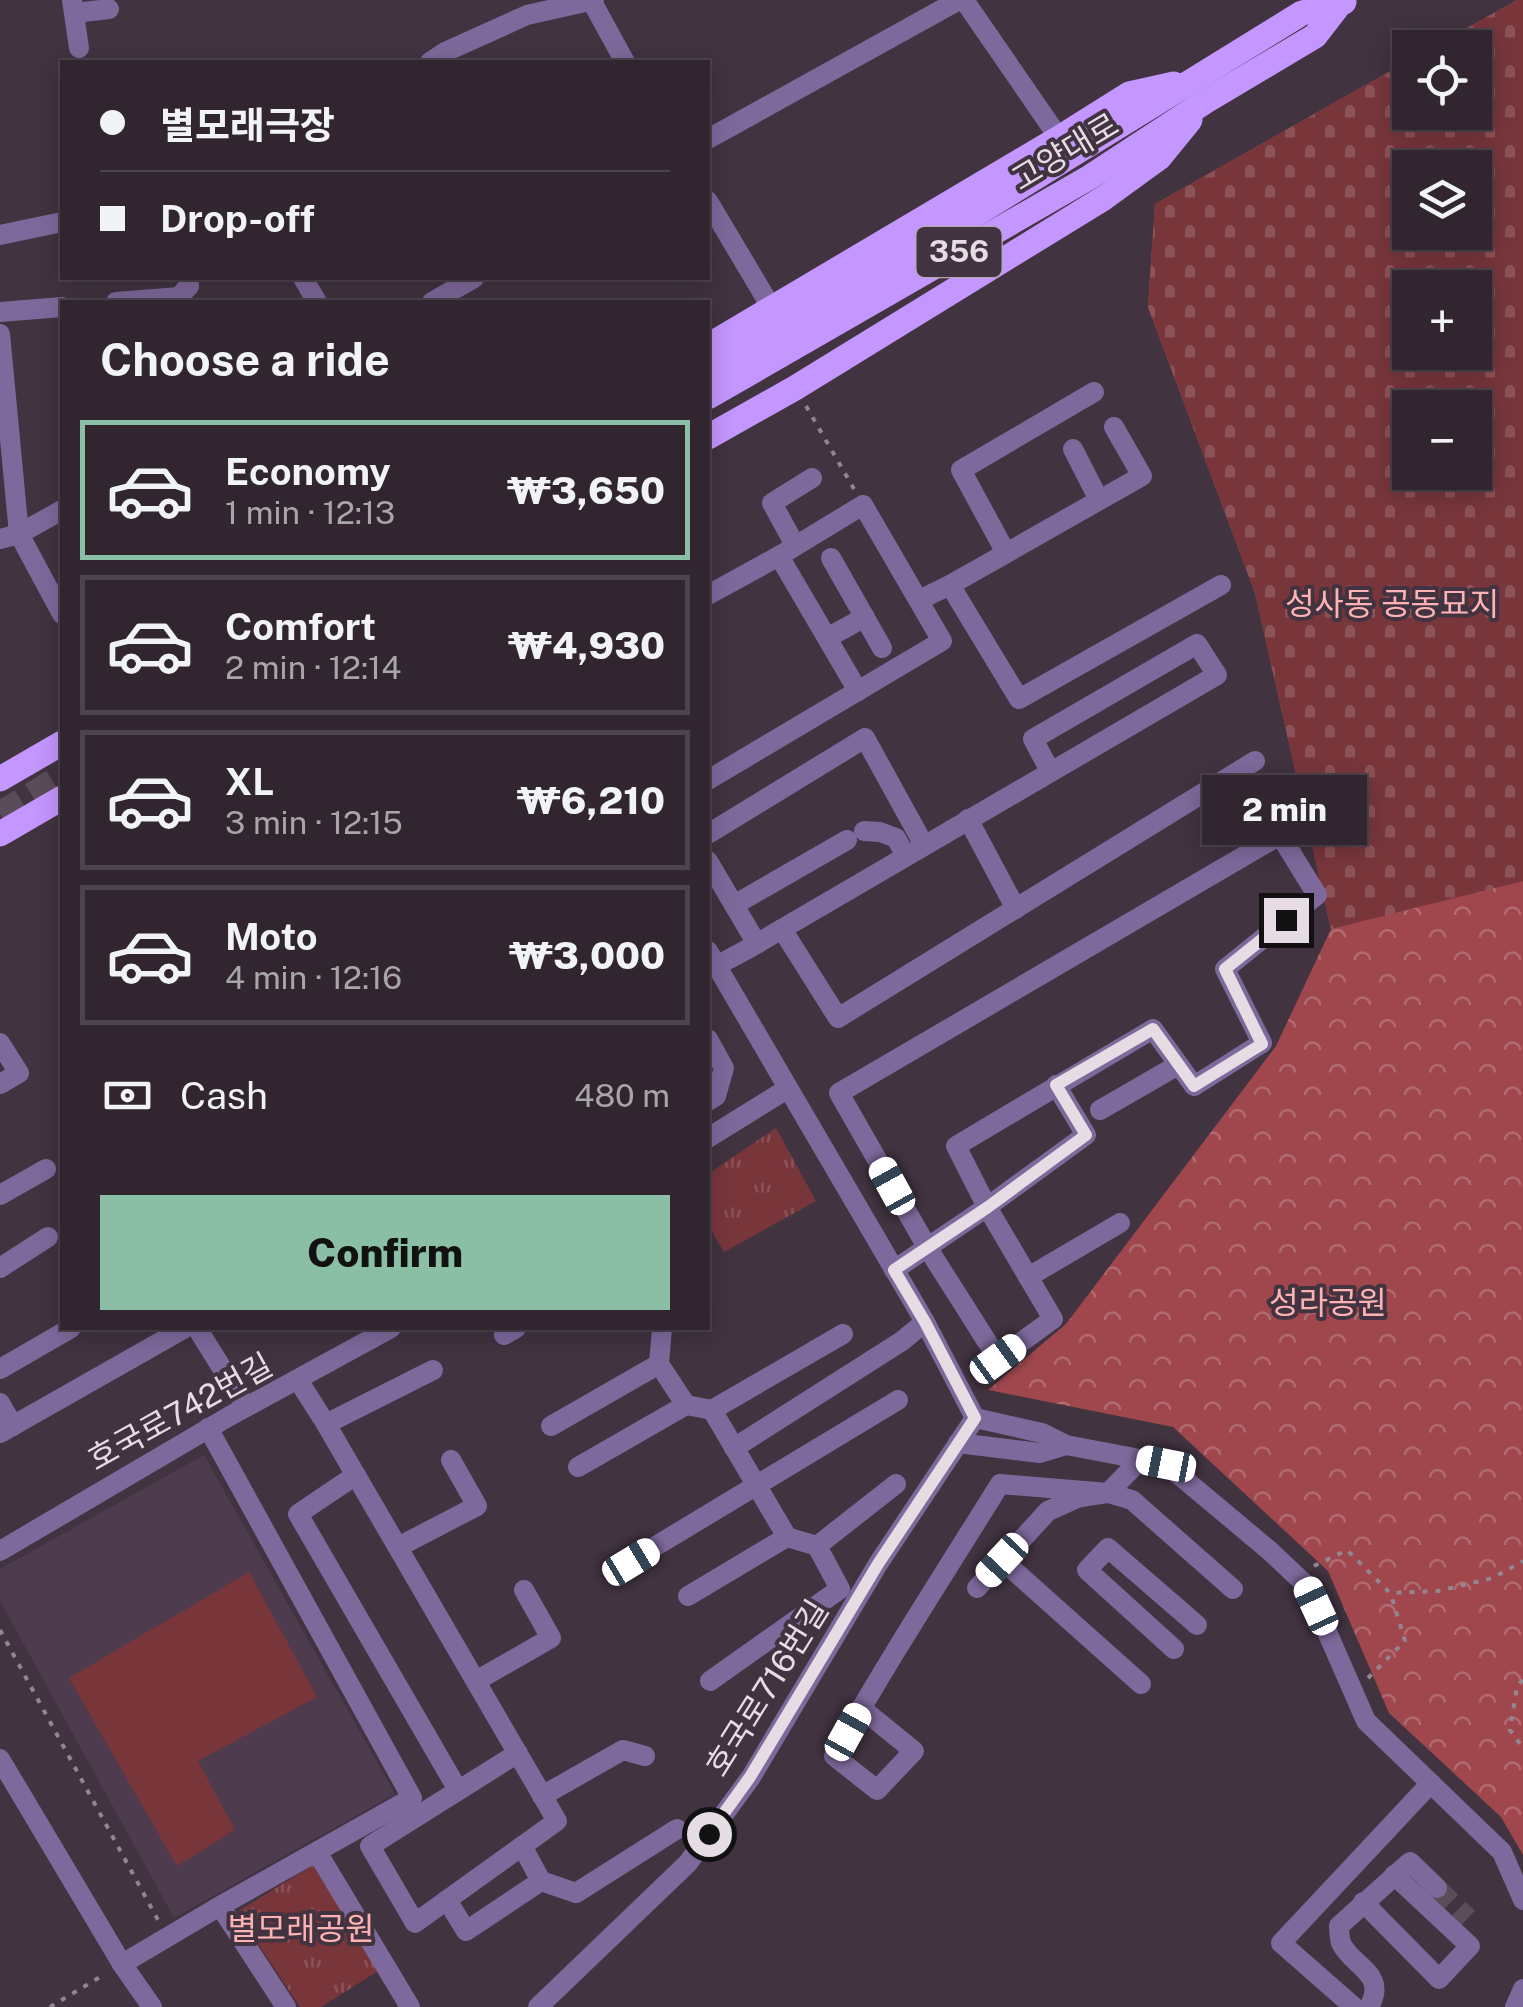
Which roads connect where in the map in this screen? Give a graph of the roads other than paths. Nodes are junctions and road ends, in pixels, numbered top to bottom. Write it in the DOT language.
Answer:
graph roads {
  1 [pos="592,0"];
  2 [pos="962,0"];
  3 [pos="1344,2"];
  4 [pos="73,6"];
  5 [pos="109,9"];
  6 [pos="79,48"];
  7 [pos="433,60"];
  8 [pos="624,60"];
  9 [pos="1200,90"];
  10 [pos="710,138"];
  11 [pos="1060,138"];
  12 [pos="710,204"];
  13 [pos="60,222"];
  14 [pos="0,234"];
  15 [pos="188,280"];
  16 [pos="470,280"];
  17 [pos="141,300"];
  18 [pos="436,300"];
  19 [pos="60,307"];
  20 [pos="770,308"];
  21 [pos="0,312"];
  22 [pos="0,334"];
  23 [pos="710,345"];
  24 [pos="710,373"];
  25 [pos="1094,392"];
  26 [pos="710,395"];
  27 [pos="1114,427"];
  28 [pos="710,436"];
  29 [pos="1073,449"];
  30 [pos="812,478"];
  31 [pos="1099,500"];
  32 [pos="60,511"];
  33 [pos="10,537"];
  34 [pos="787,550"];
  35 [pos="1006,554"];
  36 [pos="831,558"];
  37 [pos="1221,585"];
  38 [pos="950,586"];
  39 [pos="710,593"];
  40 [pos="919,600"];
  41 [pos="60,611"];
  42 [pos="866,618"];
  43 [pos="827,638"];
  44 [pos="882,648"];
  45 [pos="858,691"];
  46 [pos="60,744"];
  47 [pos="1256,761"];
  48 [pos="1050,772"];
  49 [pos="0,779"];
  50 [pos="710,779"];
  51 [pos="60,799"];
  52 [pos="968,819"];
  53 [pos="710,833"];
  54 [pos="0,834"];
  55 [pos="915,851"];
  56 [pos="710,865"];
  57 [pos="734,905"];
  58 [pos="1016,909"];
  59 [pos="782,929"];
  60 [pos="757,944"];
  61 [pos="712,958"];
  62 [pos="710,1043"];
  63 [pos="0,1044"];
  64 [pos="1178,1064"];
  65 [pos="0,1084"];
  66 [pos="1056,1085"];
  67 [pos="787,1089"];
  68 [pos="710,1100"];
  69 [pos="1100,1110"];
  70 [pos="710,1137"];
  71 [pos="46,1169"];
  72 [pos="0,1195"];
  73 [pos="988,1207"];
  74 [pos="1120,1223"];
  75 [pos="48,1237"];
  76 [pos="927,1247"];
  77 [pos="0,1268"];
  78 [pos="894,1270"];
  79 [pos="1028,1277"];
  80 [pos="925,1322"];
  81 [pos="68,1330"];
  82 [pos="181,1330"];
  83 [pos="198,1330"];
  84 [pos="387,1330"];
  85 [pos="662,1330"];
  86 [pos="844,1334"];
  87 [pos="659,1364"];
  88 [pos="0,1369"];
  89 [pos="433,1370"];
  90 [pos="298,1380"];
  91 [pos="898,1400"];
  92 [pos="0,1403"];
  93 [pos="686,1405"];
  94 [pos="246,1406"];
  95 [pos="712,1410"];
  96 [pos="975,1418"];
  97 [pos="326,1424"];
  98 [pos="550,1426"];
  99 [pos="208,1428"];
  100 [pos="6,1430"];
  101 [pos="958,1444"];
  102 [pos="1066,1445"];
  103 [pos="734,1448"];
  104 [pos="1141,1459"];
  105 [pos="451,1460"];
  106 [pos="578,1467"];
  107 [pos="356,1475"];
  108 [pos="896,1484"];
  109 [pos="757,1486"];
  110 [pos="1108,1493"];
  111 [pos="787,1538"];
  112 [pos="817,1546"];
  113 [pos="398,1548"];
  114 [pos="0,1551"];
  115 [pos="1002,1560"];
  116 [pos="631,1562"];
  117 [pos="977,1588"];
  118 [pos="1234,1589"];
  119 [pos="524,1590"];
  120 [pos="688,1596"];
  121 [pos="1197,1625"];
  122 [pos="1174,1649"];
  123 [pos="476,1681"];
  124 [pos="710,1681"];
  125 [pos="1141,1684"];
  126 [pos="861,1708"];
  127 [pos="518,1753"];
  128 [pos="645,1756"];
  129 [pos="0,1759"];
  130 [pos="1431,1783"];
  131 [pos="458,1790"];
  132 [pos="542,1796"];
  133 [pos="677,1829"];
  134 [pos="522,1846"];
  135 [pos="317,1852"];
  136 [pos="1394,1875"];
  137 [pos="541,1881"];
  138 [pos="1437,1888"];
  139 [pos="446,1900"];
  140 [pos="1523,1900"];
  141 [pos="1363,1902"];
  142 [pos="220,1906"];
  143 [pos="122,1964"];
  144 [pos="1523,1990"];
  145 [pos="152,2007"];
  146 [pos="286,2007"];
  147 [pos="410,2007"];
  148 [pos="538,2007"];
  149 [pos="1354,2007"];
  150 [pos="1369,2007"];
  151 [pos="1514,2007"];
  1 -- 7 [label="street"];
  1 -- 8 [label="street"];
  2 -- 10 [label="street"];
  2 -- 11 [label="street"];
  3 -- 9 [label="main road, 고양대로 / 356"];
  4 -- 5 [label="street"];
  4 -- 6 [label="street"];
  9 -- 11 [label="main road"];
  9 -- 24 [label="main road, 고양대로 / 356"];
  9 -- 26 [label="main road, 고양대로 / 356"];
  9 -- 28 [label="main road"];
  11 -- 20 [label="main road"];
  12 -- 20 [label="street"];
  13 -- 14 [label="street"];
  15 -- 17 [label="street"];
  16 -- 18 [label="street"];
  19 -- 21 [label="street"];
  20 -- 23 [label="main road"];
  22 -- 33 [label="street"];
  25 -- 35 [label="street"];
  27 -- 31 [label="street"];
  29 -- 31 [label="street"];
  30 -- 34 [label="street"];
  31 -- 35 [label="street"];
  32 -- 33 [label="street"];
  33 -- 41 [label="street"];
  34 -- 39 [label="street"];
  34 -- 40 [label="street"];
  34 -- 43 [label="street"];
  35 -- 38 [label="street"];
  36 -- 42 [label="street"];
  37 -- 38 [label="street"];
  38 -- 40 [label="street"];
  40 -- 45 [label="street"];
  42 -- 43 [label="street"];
  42 -- 44 [label="street"];
  43 -- 45 [label="street"];
  45 -- 50 [label="street"];
  46 -- 49 [label="main road"];
  47 -- 58 [label="street"];
  48 -- 48 [label="street"];
  48 -- 52 [label="street"];
  51 -- 54 [label="main road"];
  52 -- 55 [label="street"];
  52 -- 58 [label="street"];
  53 -- 55 [label="street"];
  55 -- 57 [label="street"];
  55 -- 59 [label="street"];
  56 -- 57 [label="street"];
  57 -- 60 [label="street"];
  58 -- 59 [label="street"];
  59 -- 60 [label="street"];
  60 -- 61 [label="street"];
  61 -- 67 [label="street"];
  62 -- 68 [label="street"];
  63 -- 65 [label="street"];
  64 -- 66 [label="street"];
  64 -- 69 [label="street"];
  64 -- 76 [label="street"];
  66 -- 73 [label="street"];
  66 -- 73 [label="street"];
  67 -- 70 [label="street"];
  67 -- 78 [label="street"];
  71 -- 72 [label="street"];
  73 -- 76 [label="street"];
  73 -- 79 [label="street"];
  74 -- 79 [label="street"];
  75 -- 77 [label="street"];
  76 -- 78 [label="street"];
  76 -- 79 [label="street"];
  78 -- 80 [label="street"];
  80 -- 96 [label="street"];
  80 -- 103 [label="street"];
  81 -- 88 [label="street"];
  82 -- 100 [label="street"];
  83 -- 94 [label="street"];
  84 -- 90 [label="street, 호국로742번길"];
  85 -- 87 [label="street"];
  86 -- 95 [label="street"];
  87 -- 93 [label="street"];
  87 -- 98 [label="street"];
  89 -- 97 [label="street"];
  90 -- 94 [label="street, 호국로742번길"];
  90 -- 97 [label="street"];
  91 -- 109 [label="street"];
  92 -- 100 [label="street"];
  93 -- 95 [label="street"];
  93 -- 106 [label="street"];
  94 -- 99 [label="street, 호국로742번길"];
  95 -- 103 [label="street"];
  96 -- 101 [label="street, 호국로716번길"];
  96 -- 102 [label="street"];
  97 -- 107 [label="street"];
  99 -- 114 [label="street, 호국로742번길"];
  99 -- 135 [label="street"];
  101 -- 102 [label="street"];
  101 -- 148 [label="street, 호국로716번길"];
  102 -- 104 [label="street"];
  103 -- 109 [label="street"];
  104 -- 110 [label="street"];
  104 -- 130 [label="street"];
  105 -- 113 [label="street"];
  107 -- 113 [label="street"];
  107 -- 131 [label="street"];
  108 -- 112 [label="street"];
  109 -- 111 [label="street"];
  109 -- 116 [label="street"];
  110 -- 115 [label="street"];
  110 -- 118 [label="street"];
  110 -- 126 [label="street"];
  111 -- 112 [label="street"];
  111 -- 120 [label="street"];
  112 -- 124 [label="street"];
  113 -- 123 [label="street"];
  115 -- 117 [label="street"];
  115 -- 125 [label="street"];
  119 -- 123 [label="street"];
  121 -- 122 [label="street"];
  123 -- 127 [label="street"];
  127 -- 131 [label="street"];
  127 -- 132 [label="street"];
  128 -- 132 [label="street"];
  129 -- 143 [label="street"];
  130 -- 140 [label="street"];
  130 -- 149 [label="street"];
  131 -- 139 [label="street"];
  132 -- 134 [label="street"];
  133 -- 137 [label="street"];
  134 -- 137 [label="street"];
  134 -- 139 [label="street"];
  135 -- 142 [label="street"];
  135 -- 147 [label="street"];
  136 -- 138 [label="street"];
  136 -- 141 [label="street"];
  136 -- 141 [label="street"];
  137 -- 139 [label="street"];
  141 -- 150 [label="street"];
  142 -- 143 [label="street"];
  142 -- 146 [label="street"];
  143 -- 145 [label="street"];
  144 -- 151 [label="street"];
}
